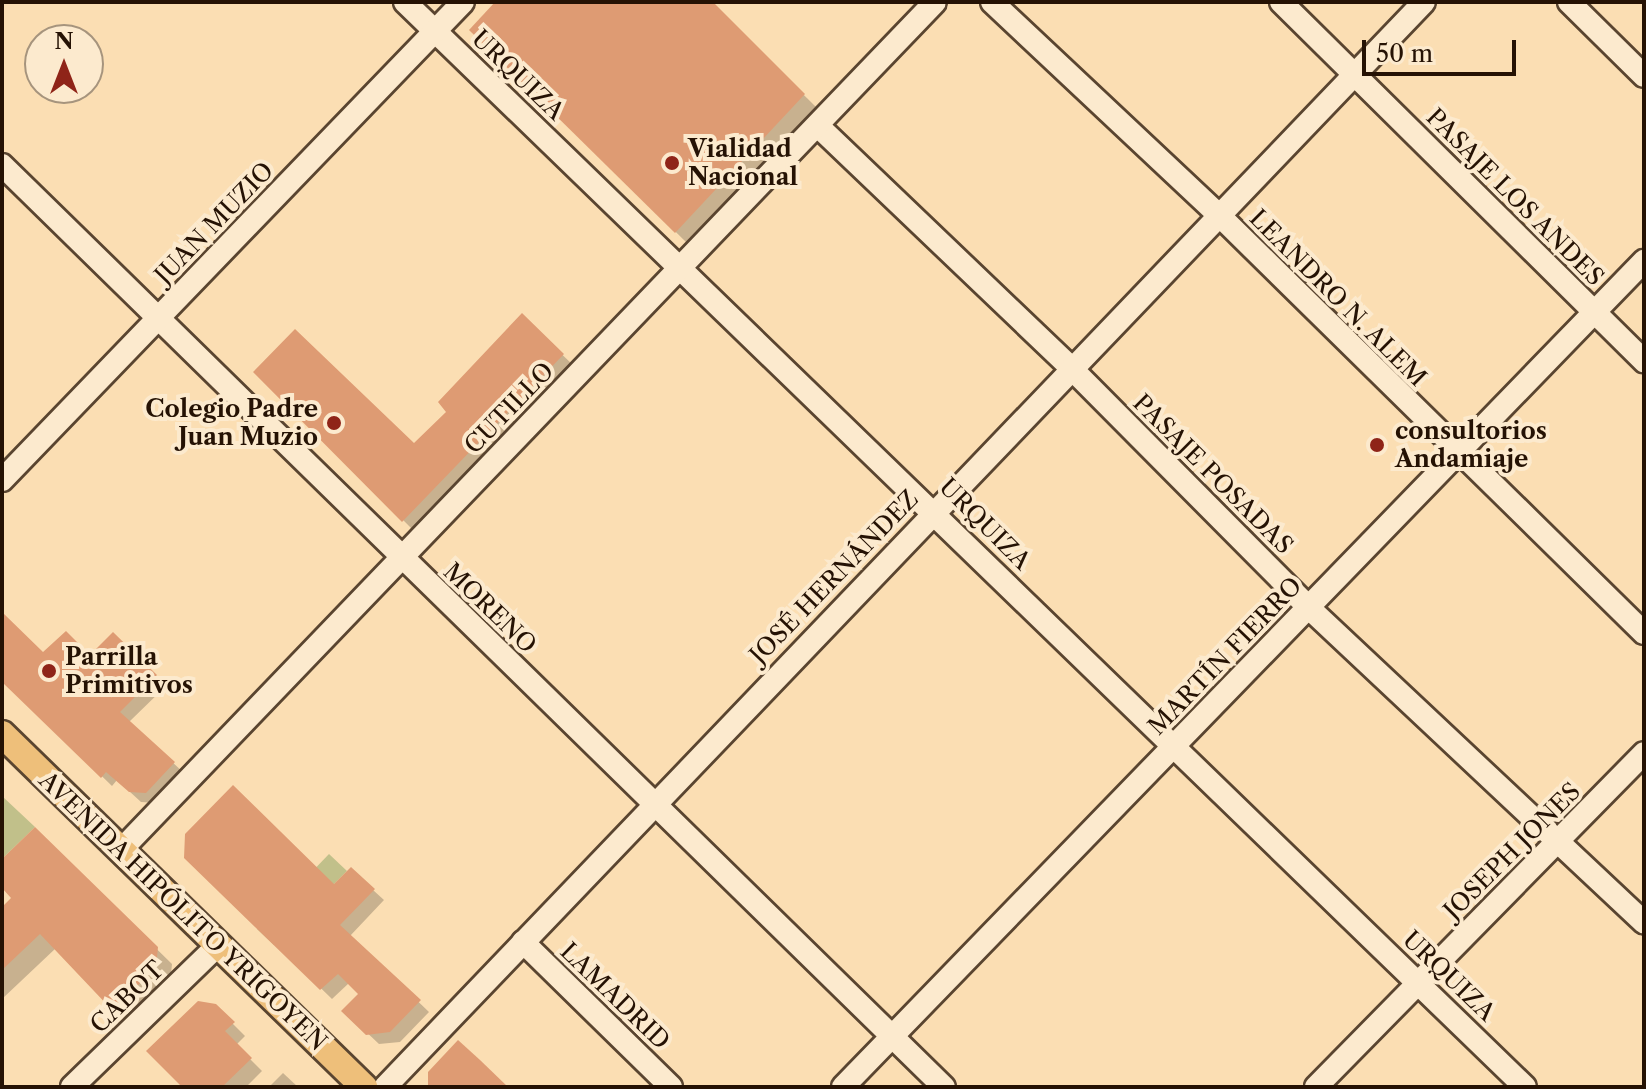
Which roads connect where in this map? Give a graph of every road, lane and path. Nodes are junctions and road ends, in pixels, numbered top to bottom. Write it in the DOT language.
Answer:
graph roads {
  1 [pos="405,2"];
  2 [pos="463,2"];
  3 [pos="935,2"];
  4 [pos="992,2"];
  5 [pos="1281,2"];
  6 [pos="1424,2"];
  7 [pos="1569,2"];
  8 [pos="435,31"];
  9 [pos="1357,73"];
  10 [pos="1644,76"];
  11 [pos="818,126"];
  12 [pos="2,165"];
  13 [pos="1221,217"];
  14 [pos="1644,261"];
  15 [pos="681,267"];
  16 [pos="1593,312"];
  17 [pos="158,318"];
  18 [pos="1644,361"];
  19 [pos="1071,368"];
  20 [pos="1457,454"];
  21 [pos="2,480"];
  22 [pos="933,510"];
  23 [pos="402,558"];
  24 [pos="1308,607"];
  25 [pos="1644,633"];
  26 [pos="4,739"];
  27 [pos="1173,747"];
  28 [pos="1644,753"];
  29 [pos="654,804"];
  30 [pos="1561,840"];
  31 [pos="121,850"];
  32 [pos="1644,922"];
  33 [pos="523,942"];
  34 [pos="218,945"];
  35 [pos="1419,982"];
  36 [pos="893,1036"];
  37 [pos="72,1087"];
  38 [pos="364,1087"];
  39 [pos="385,1087"];
  40 [pos="671,1087"];
  41 [pos="843,1087"];
  42 [pos="944,1087"];
  43 [pos="1316,1087"];
  44 [pos="1525,1087"];
  1 -- 8 [label="street, URQUIZA"];
  2 -- 8 [label="street, JUAN MUZIO"];
  3 -- 11 [label="street, CUTILLO"];
  4 -- 13 [label="street, LEANDRO N. ALEM"];
  5 -- 9 [label="street, PASAJE LOS ANDES"];
  6 -- 9 [label="street, JOSÉ HERNÁNDEZ"];
  7 -- 10 [label="street"];
  8 -- 15 [label="street, URQUIZA"];
  8 -- 17 [label="street, JUAN MUZIO"];
  9 -- 13 [label="street, JOSÉ HERNÁNDEZ"];
  9 -- 16 [label="street, PASAJE LOS ANDES"];
  11 -- 15 [label="street, CUTILLO"];
  11 -- 19 [label="street, PASAJE POSADAS"];
  12 -- 17 [label="street, MORENO"];
  13 -- 19 [label="street, JOSÉ HERNÁNDEZ"];
  13 -- 20 [label="street, LEANDRO N. ALEM"];
  14 -- 16 [label="street, MARTÍN FIERRO"];
  15 -- 22 [label="street, URQUIZA"];
  15 -- 23 [label="street, CUTILLO"];
  16 -- 18 [label="street, PASAJE LOS ANDES"];
  16 -- 20 [label="street, MARTÍN FIERRO"];
  17 -- 21 [label="street, JUAN MUZIO"];
  17 -- 23 [label="street, MORENO"];
  19 -- 22 [label="street, JOSÉ HERNÁNDEZ"];
  19 -- 24 [label="street, PASAJE POSADAS"];
  20 -- 24 [label="street, MARTÍN FIERRO"];
  20 -- 25 [label="street, LEANDRO N. ALEM"];
  22 -- 27 [label="street, URQUIZA"];
  22 -- 29 [label="street, JOSÉ HERNÁNDEZ"];
  23 -- 29 [label="street, MORENO"];
  23 -- 31 [label="street, CUTILLO"];
  24 -- 27 [label="street, MARTÍN FIERRO"];
  24 -- 30 [label="street, PASAJE POSADAS"];
  26 -- 31 [label="main road, AVENIDA HIPÓLITO YRIGOYEN"];
  27 -- 35 [label="street, URQUIZA"];
  27 -- 36 [label="street, MARTÍN FIERRO"];
  28 -- 30 [label="street, JOSEPH JONES"];
  29 -- 33 [label="street, JOSÉ HERNÁNDEZ"];
  29 -- 36 [label="street, MORENO"];
  30 -- 32 [label="street, PASAJE POSADAS"];
  30 -- 35 [label="street, JOSEPH JONES"];
  31 -- 34 [label="main road, AVENIDA HIPÓLITO YRIGOYEN"];
  33 -- 39 [label="street, JOSÉ HERNÁNDEZ"];
  33 -- 40 [label="street, LAMADRID"];
  34 -- 37 [label="street, CABOT"];
  34 -- 38 [label="main road, AVENIDA HIPÓLITO YRIGOYEN"];
  35 -- 43 [label="street, JOSEPH JONES"];
  35 -- 44 [label="street, URQUIZA"];
  36 -- 41 [label="street, MARTÍN FIERRO"];
  36 -- 42 [label="street, MORENO"];
}
